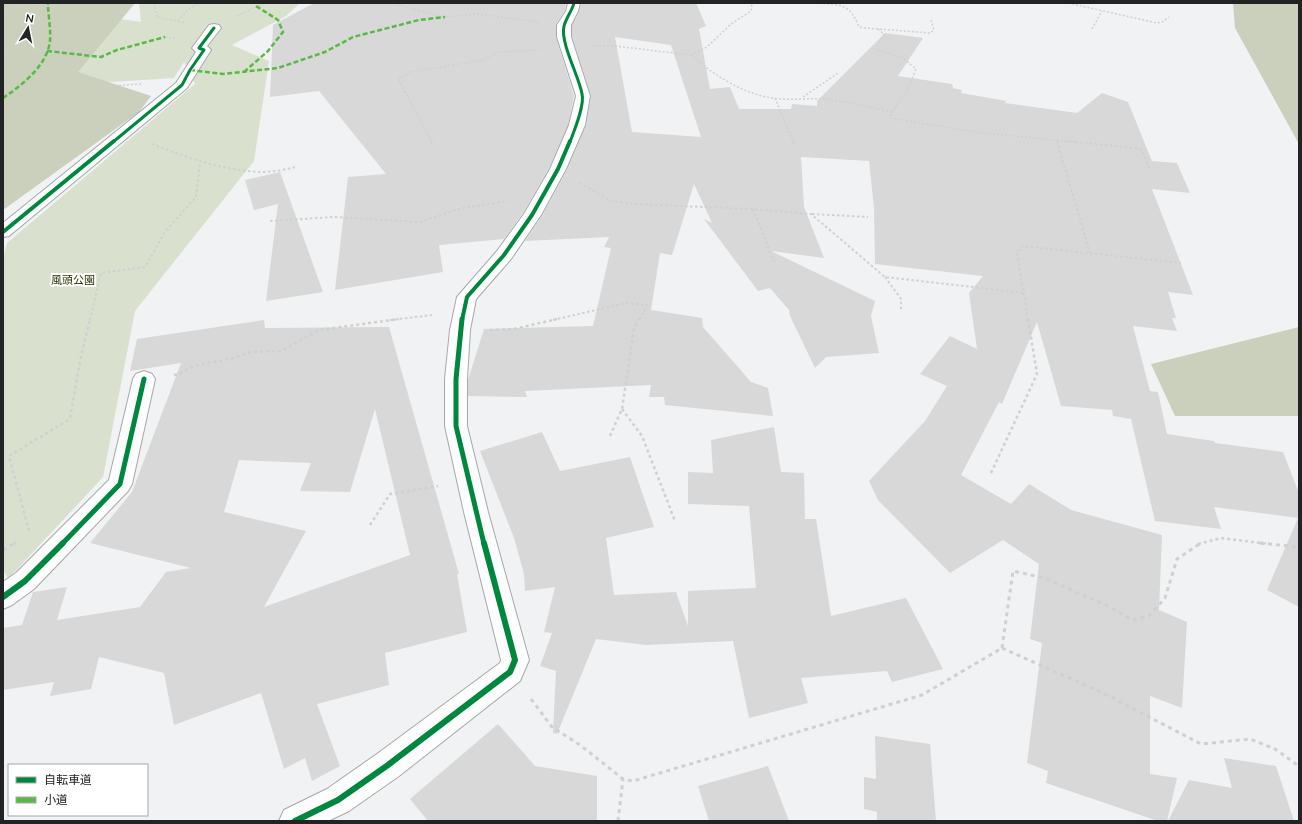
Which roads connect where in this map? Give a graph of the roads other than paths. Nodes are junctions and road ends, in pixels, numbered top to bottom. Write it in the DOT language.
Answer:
graph roads {
  1 [pos="574,3"];
  2 [pos="214,28"];
  3 [pos="3,232"];
  4 [pos="144,380"];
  5 [pos="3,597"];
  6 [pos="295,821"];
  1 -- 6 [label="street"];
  2 -- 3 [label="street"];
  4 -- 5 [label="street"];
}
